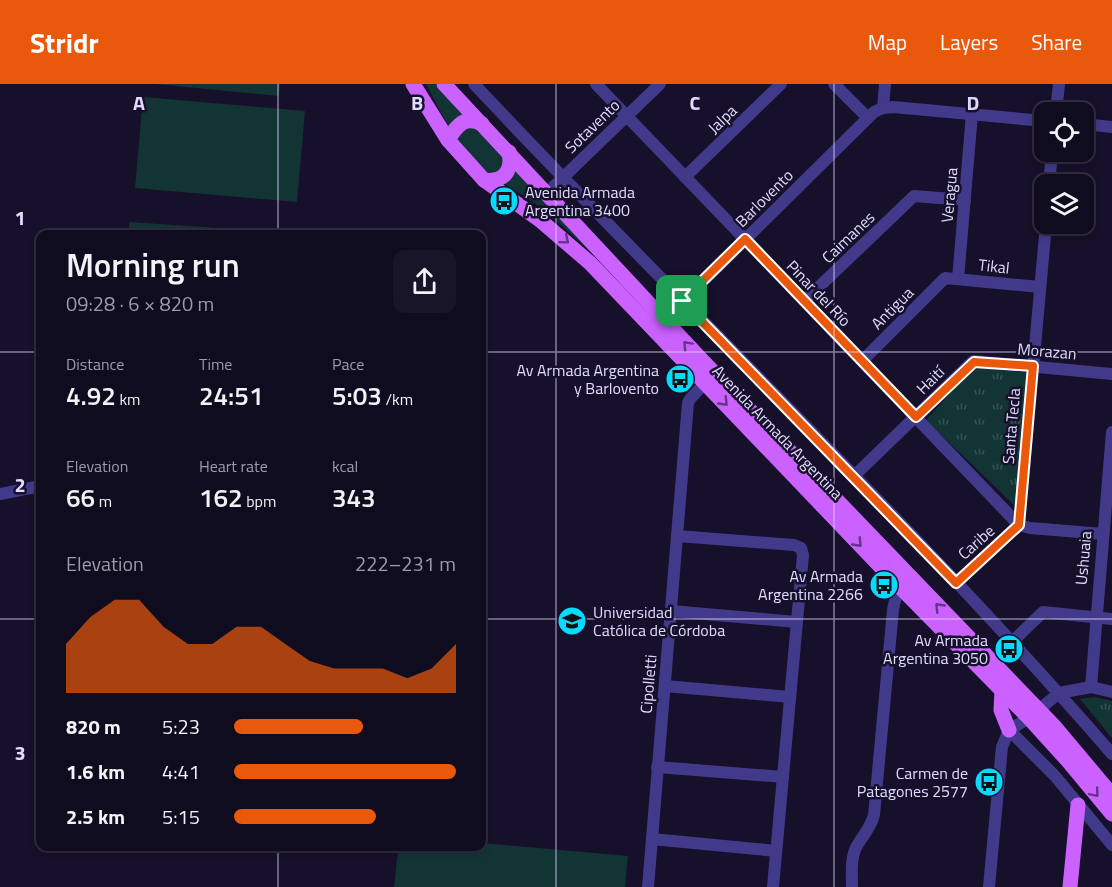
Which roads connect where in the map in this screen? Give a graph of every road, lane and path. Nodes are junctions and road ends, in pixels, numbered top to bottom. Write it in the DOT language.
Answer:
graph roads {
  1 [pos="413,84"];
  2 [pos="444,84"];
  3 [pos="474,84"];
  4 [pos="596,84"];
  5 [pos="660,84"];
  6 [pos="781,84"];
  7 [pos="834,84"];
  8 [pos="885,84"];
  9 [pos="1059,84"];
  10 [pos="1057,102"];
  11 [pos="883,108"];
  12 [pos="972,114"];
  13 [pos="627,116"];
  14 [pos="868,118"];
  15 [pos="1034,120"];
  16 [pos="482,124"];
  17 [pos="1094,125"];
  18 [pos="1112,127"];
  19 [pos="448,140"];
  20 [pos="509,152"];
  21 [pos="686,177"];
  22 [pos="562,178"];
  23 [pos="484,180"];
  24 [pos="547,193"];
  25 [pos="965,200"];
  26 [pos="1045,234"];
  27 [pos="745,239"];
  28 [pos="951,279"];
  29 [pos="1040,287"];
  30 [pos="682,301"];
  31 [pos="804,301"];
  32 [pos="862,361"];
  33 [pos="979,361"];
  34 [pos="1033,366"];
  35 [pos="1112,374"];
  36 [pos="706,382"];
  37 [pos="916,417"];
  38 [pos="1112,432"];
  39 [pos="854,476"];
  40 [pos="36,487"];
  41 [pos="0,494"];
  42 [pos="1019,525"];
  43 [pos="1103,534"];
  44 [pos="677,536"];
  45 [pos="956,583"];
  46 [pos="901,588"];
  47 [pos="671,611"];
  48 [pos="1096,617"];
  49 [pos="1112,619"];
  50 [pos="797,622"];
  51 [pos="1012,642"];
  52 [pos="664,686"];
  53 [pos="1091,687"];
  54 [pos="1002,691"];
  55 [pos="1112,692"];
  56 [pos="1059,693"];
  57 [pos="790,697"];
  58 [pos="1034,713"];
  59 [pos="1009,730"];
  60 [pos="1112,754"];
  61 [pos="657,767"];
  62 [pos="783,777"];
  63 [pos="1112,795"];
  64 [pos="1078,805"];
  65 [pos="1112,814"];
  66 [pos="652,839"];
  67 [pos="1112,845"];
  68 [pos="776,851"];
  69 [pos="648,887"];
  70 [pos="773,887"];
  71 [pos="852,887"];
  72 [pos="989,887"];
  73 [pos="1070,887"];
  1 -- 19 [label="main road, Avenida Armada Argentina"];
  2 -- 16 [label="main road, Avenida Armada Argentina"];
  3 -- 22 [label="street, Avenida Armada Argentina"];
  4 -- 13 [label="street, Pinar del Río"];
  5 -- 13 [label="street, Sotavento"];
  6 -- 21 [label="street, Jalpa"];
  7 -- 14 [label="street"];
  8 -- 11 [label="street"];
  9 -- 10 [label="street"];
  11 -- 12 [label="street"];
  11 -- 14 [label="street, Barlovento"];
  12 -- 15 [label="street"];
  12 -- 25 [label="street, Veragua"];
  13 -- 21 [label="street, Pinar del Río"];
  13 -- 22 [label="street, Sotavento"];
  14 -- 27 [label="street, Barlovento"];
  16 -- 19 [label="main road"];
  16 -- 20 [label="main road, Avenida Armada Argentina"];
  17 -- 18 [label="street"];
  19 -- 23 [label="main road, Avenida Armada Argentina"];
  20 -- 23 [label="main road"];
  20 -- 24 [label="main road, Avenida Armada Argentina"];
  21 -- 27 [label="street, Pinar del Río"];
  22 -- 24 [label="street, Sotavento"];
  22 -- 30 [label="street, Avenida Armada Argentina"];
  23 -- 36 [label="main road, Avenida Armada Argentina, one-way"];
  58 -- 24 [label="main road, Avenida Armada Argentina, one-way"];
  25 -- 28 [label="street, Veragua"];
  25 -- 31 [label="street, Caimanes"];
  26 -- 29 [label="street, Santa Tecla"];
  27 -- 30 [label="street, Barlovento"];
  27 -- 31 [label="street, Pinar del Río"];
  28 -- 29 [label="street, Tikal"];
  28 -- 32 [label="street, Antigua"];
  29 -- 34 [label="street, Santa Tecla"];
  30 -- 39 [label="street, Avenida Armada Argentina"];
  31 -- 32 [label="street, Pinar del Río"];
  32 -- 37 [label="street, Pinar del Río"];
  33 -- 34 [label="street, Morazan"];
  33 -- 37 [label="street, Haití"];
  34 -- 35 [label="street, Morazan"];
  34 -- 42 [label="street, Santa Tecla"];
  36 -- 44 [label="street, Cipolletti"];
  36 -- 46 [label="main road, Avenida Armada Argentina, one-way"];
  37 -- 39 [label="street, Haití"];
  37 -- 42 [label="street, Pinar del Río"];
  38 -- 43 [label="street, Ushuaia"];
  39 -- 45 [label="street, Avenida Armada Argentina"];
  40 -- 41 [label="street"];
  42 -- 43 [label="street"];
  42 -- 45 [label="street, Caribe"];
  43 -- 48 [label="street, Ushuaia"];
  44 -- 47 [label="street, Cipolletti"];
  44 -- 50 [label="street"];
  45 -- 51 [label="street, Avenida Armada Argentina"];
  46 -- 54 [label="main road, Avenida Armada Argentina"];
  46 -- 71 [label="street"];
  47 -- 50 [label="street"];
  47 -- 52 [label="street, Cipolletti"];
  48 -- 49 [label="street"];
  48 -- 51 [label="street"];
  48 -- 53 [label="street, Ushuaia"];
  50 -- 57 [label="street"];
  51 -- 56 [label="street, Avenida Armada Argentina"];
  52 -- 57 [label="street"];
  52 -- 61 [label="street, Cipolletti"];
  53 -- 55 [label="street"];
  53 -- 56 [label="street"];
  54 -- 58 [label="main road, Avenida Armada Argentina"];
  54 -- 59 [label="main road"];
  56 -- 58 [label="street"];
  56 -- 60 [label="street, Avenida Armada Argentina"];
  57 -- 62 [label="street"];
  58 -- 59 [label="street"];
  58 -- 63 [label="main road, Avenida Armada Argentina"];
  58 -- 65 [label="main road, Avenida Armada Argentina, one-way"];
  59 -- 64 [label="street"];
  59 -- 72 [label="street"];
  61 -- 62 [label="street"];
  61 -- 66 [label="street, Cipolletti"];
  62 -- 68 [label="street"];
  64 -- 67 [label="street"];
  64 -- 73 [label="main road"];
  66 -- 68 [label="street"];
  66 -- 69 [label="street, Cipolletti"];
  68 -- 70 [label="street"];
}
